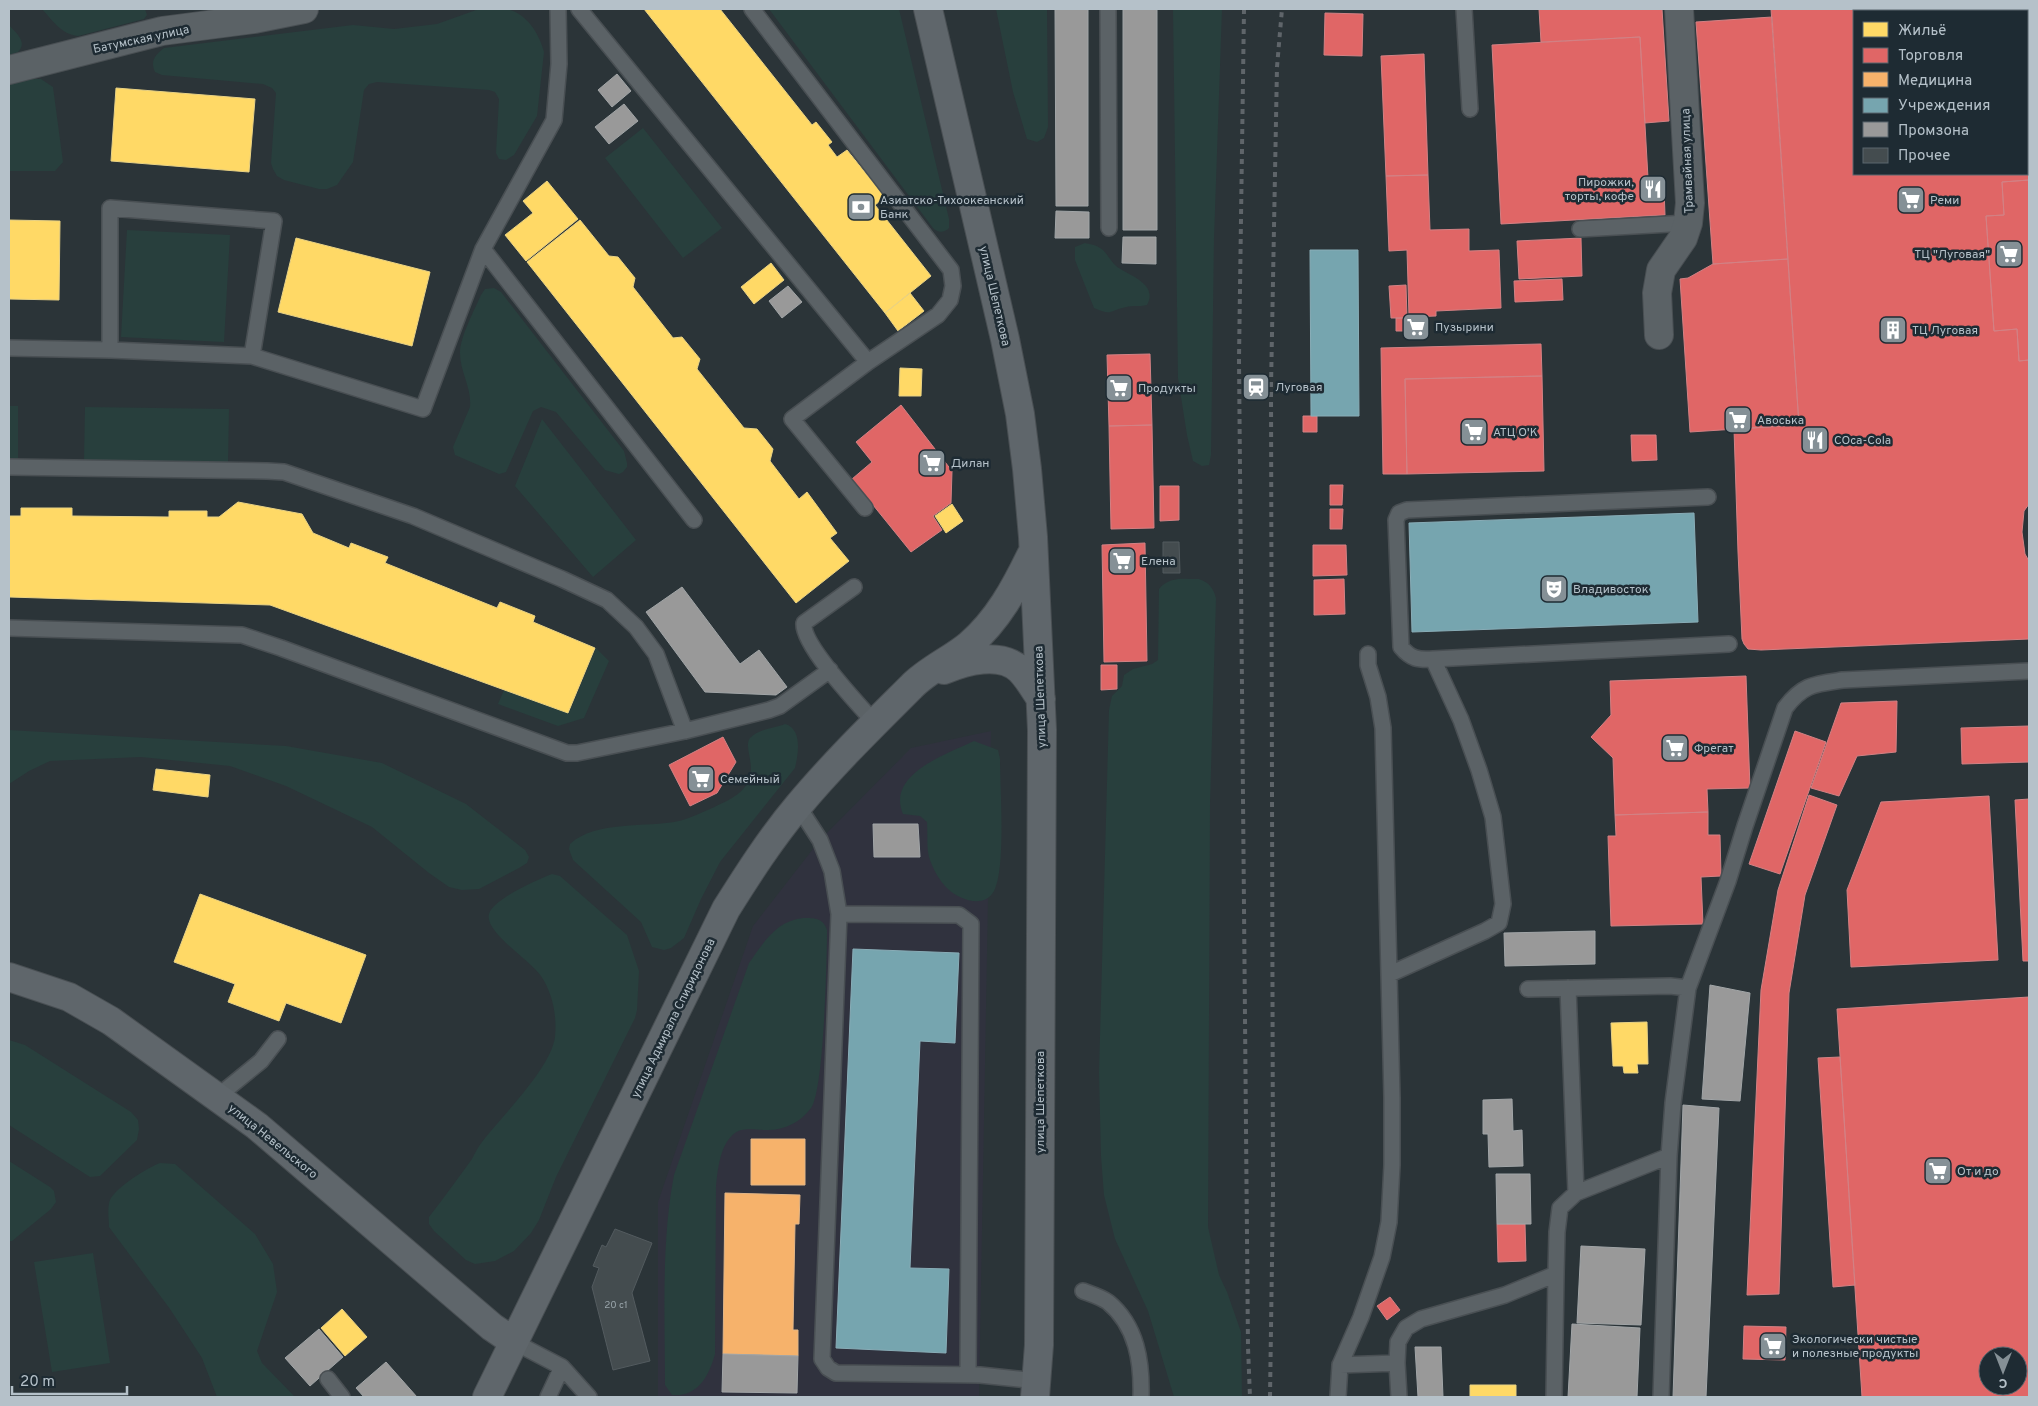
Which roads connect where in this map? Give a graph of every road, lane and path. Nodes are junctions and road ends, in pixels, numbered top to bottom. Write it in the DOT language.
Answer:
graph roads {
  1 [pos="304,9"];
  2 [pos="558,9"];
  3 [pos="579,9"];
  4 [pos="752,9"];
  5 [pos="928,9"];
  6 [pos="1108,9"];
  7 [pos="1464,9"];
  8 [pos="1679,9"];
  9 [pos="250,14"];
  10 [pos="9,70"];
  11 [pos="1470,109"];
  12 [pos="1688,223"];
  13 [pos="1109,228"];
  14 [pos="1580,229"];
  15 [pos="483,249"];
  16 [pos="1659,335"];
  17 [pos="9,348"];
  18 [pos="110,350"];
  19 [pos="252,356"];
  20 [pos="868,362"];
  21 [pos="9,467"];
  22 [pos="1708,497"];
  23 [pos="865,508"];
  24 [pos="694,520"];
  25 [pos="1033,550"];
  26 [pos="854,587"];
  27 [pos="9,628"];
  28 [pos="1729,644"];
  29 [pos="1368,654"];
  30 [pos="1433,659"];
  31 [pos="830,670"];
  32 [pos="2029,671"];
  33 [pos="920,680"];
  34 [pos="1041,699"];
  35 [pos="875,723"];
  36 [pos="685,731"];
  37 [pos="798,806"];
  38 [pos="839,914"];
  39 [pos="1390,974"];
  40 [pos="9,977"];
  41 [pos="1568,988"];
  42 [pos="1688,988"];
  43 [pos="1528,989"];
  44 [pos="278,1039"];
  45 [pos="217,1097"];
  46 [pos="1669,1156"];
  47 [pos="1576,1193"];
  48 [pos="1556,1274"];
  49 [pos="1083,1290"];
  50 [pos="514,1342"];
  51 [pos="1397,1363"];
  52 [pos="1340,1365"];
  53 [pos="562,1367"];
  54 [pos="968,1375"];
  55 [pos="328,1379"];
  56 [pos="1036,1389"];
  57 [pos="342,1397"];
  58 [pos="487,1397"];
  59 [pos="548,1397"];
  60 [pos="589,1397"];
  61 [pos="1141,1397"];
  62 [pos="1338,1397"];
  63 [pos="1399,1397"];
  64 [pos="1554,1397"];
  65 [pos="1661,1397"];
  1 -- 9 [label="street, Батумская улица"];
  2 -- 15 [label="lane"];
  3 -- 20 [label="lane"];
  4 -- 20 [label="lane"];
  5 -- 25 [label="main road, улица Шепеткова"];
  6 -- 13 [label="lane"];
  7 -- 11 [label="lane"];
  8 -- 12 [label="street, Трамвайная улица"];
  9 -- 10 [label="street, Батумская улица"];
  12 -- 14 [label="lane"];
  12 -- 16 [label="street, Трамвайная улица"];
  15 -- 19 [label="lane"];
  15 -- 24 [label="lane"];
  17 -- 18 [label="lane"];
  18 -- 19 [label="lane"];
  18 -- 19 [label="lane"];
  20 -- 23 [label="lane"];
  21 -- 36 [label="lane"];
  22 -- 30 [label="lane"];
  25 -- 33 [label="main road, улица Адмирала Спиридонова"];
  25 -- 34 [label="main road, улица Шепеткова"];
  26 -- 31 [label="lane"];
  27 -- 36 [label="lane"];
  28 -- 30 [label="lane"];
  29 -- 39 [label="lane"];
  30 -- 39 [label="lane"];
  31 -- 35 [label="lane"];
  31 -- 36 [label="lane"];
  32 -- 42 [label="lane"];
  33 -- 34 [label="main road, улица Адмирала Спиридонова"];
  33 -- 35 [label="main road, улица Адмирала Спиридонова"];
  34 -- 56 [label="main road, улица Шепеткова"];
  35 -- 37 [label="main road, улица Адмирала Спиридонова"];
  37 -- 38 [label="lane"];
  37 -- 50 [label="main road, улица Адмирала Спиридонова"];
  38 -- 54 [label="lane"];
  38 -- 54 [label="lane"];
  39 -- 52 [label="lane"];
  40 -- 45 [label="main road, улица Невельского"];
  41 -- 42 [label="lane"];
  41 -- 43 [label="lane"];
  41 -- 47 [label="lane"];
  42 -- 46 [label="lane"];
  44 -- 45 [label="lane"];
  45 -- 50 [label="main road, улица Невельского"];
  46 -- 47 [label="lane"];
  46 -- 65 [label="lane"];
  47 -- 48 [label="lane"];
  48 -- 51 [label="lane"];
  48 -- 64 [label="lane"];
  49 -- 61 [label="lane"];
  50 -- 53 [label="lane"];
  50 -- 58 [label="main road, улица Адмирала Спиридонова"];
  51 -- 52 [label="lane"];
  51 -- 63 [label="lane"];
  52 -- 62 [label="lane"];
  53 -- 59 [label="lane"];
  53 -- 60 [label="lane"];
  54 -- 56 [label="lane"];
  55 -- 57 [label="lane"];
}
